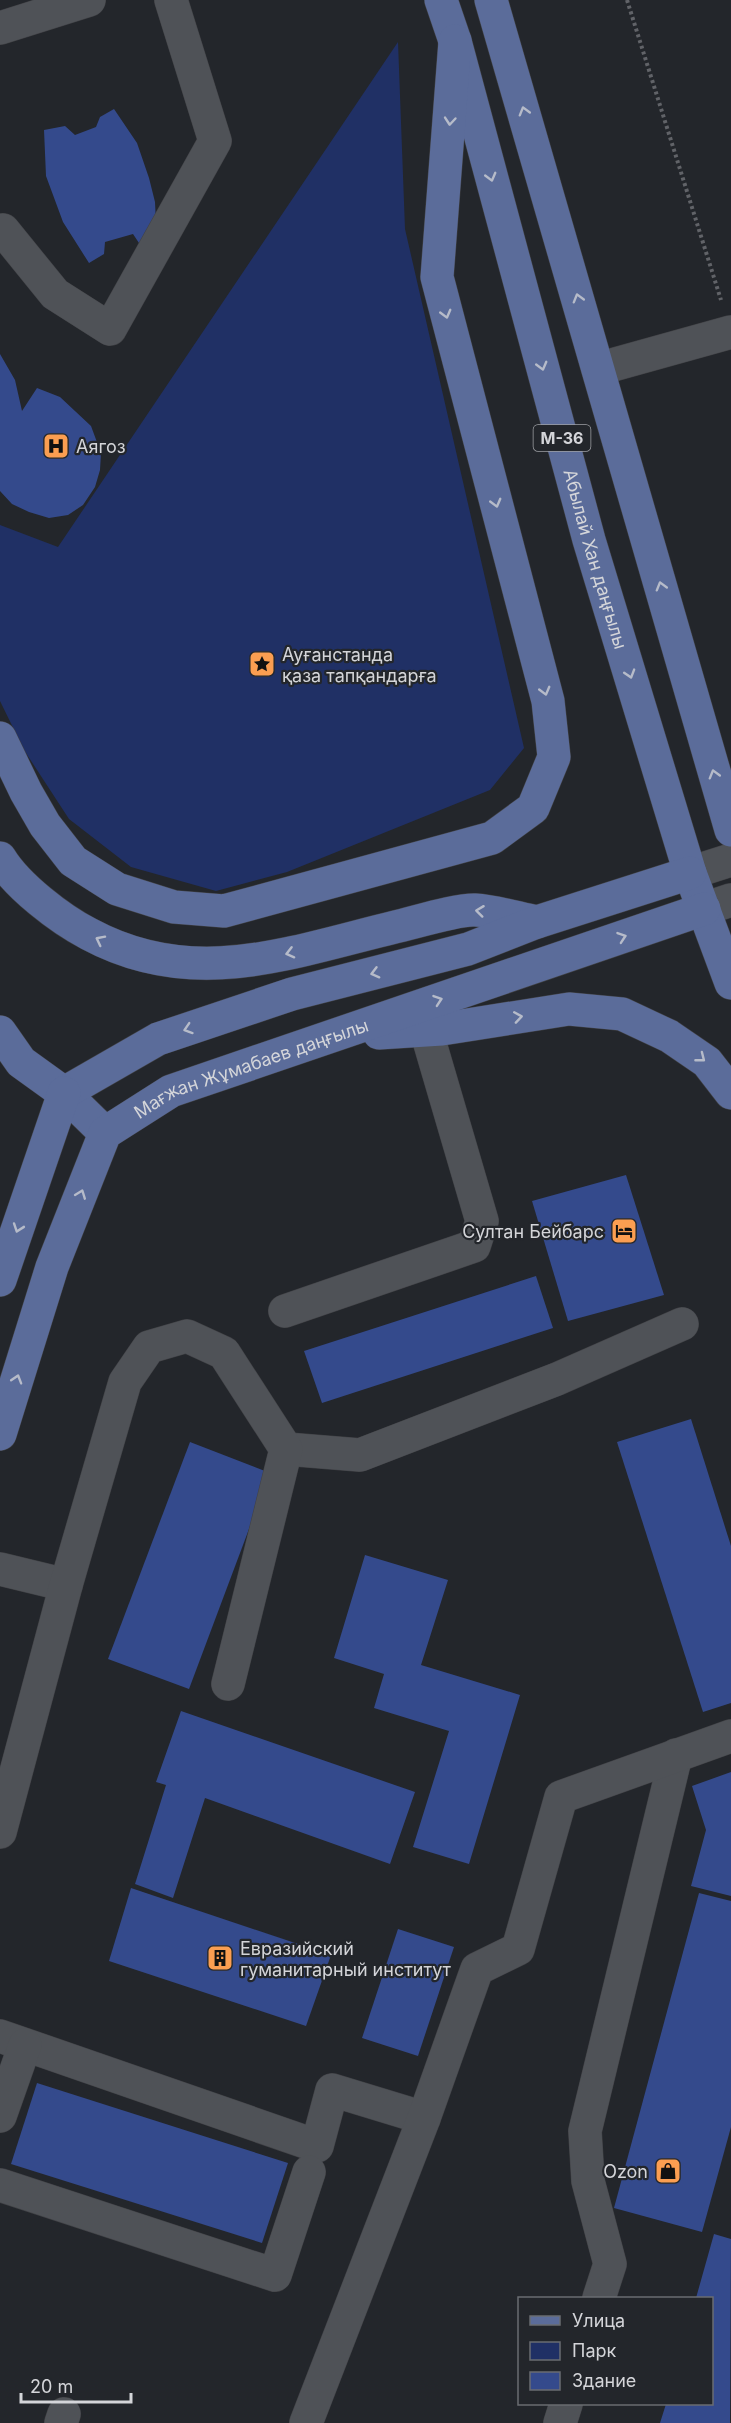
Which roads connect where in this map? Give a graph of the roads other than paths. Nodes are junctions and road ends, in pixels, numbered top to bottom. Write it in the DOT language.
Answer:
graph roads {
  1 [pos="88,0"];
  2 [pos="171,0"];
  3 [pos="441,0"];
  4 [pos="491,0"];
  5 [pos="0,28"];
  6 [pos="455,41"];
  7 [pos="1,225"];
  8 [pos="727,320"];
  9 [pos="598,369"];
  10 [pos="0,738"];
  11 [pos="731,830"];
  12 [pos="0,858"];
  13 [pos="731,860"];
  14 [pos="690,873"];
  15 [pos="718,905"];
  16 [pos="537,922"];
  17 [pos="731,983"];
  18 [pos="426,1030"];
  19 [pos="0,1032"];
  20 [pos="335,1036"];
  21 [pos="64,1093"];
  22 [pos="731,1093"];
  23 [pos="105,1133"];
  24 [pos="0,1280"];
  25 [pos="285,1311"];
  26 [pos="682,1324"];
  27 [pos="0,1434"];
  28 [pos="286,1449"];
  29 [pos="0,1569"];
  30 [pos="66,1585"];
  31 [pos="228,1684"];
  32 [pos="731,1736"];
  33 [pos="676,1755"];
  34 [pos="0,1832"];
  35 [pos="12,2041"];
  36 [pos="0,2116"];
  37 [pos="424,2118"];
  38 [pos="309,2172"];
  39 [pos="0,2185"];
  40 [pos="599,2297"];
  41 [pos="565,2405"];
  42 [pos="306,2423"];
  43 [pos="560,2423"];
  1 -- 5 [label="street"];
  2 -- 7 [label="street"];
  3 -- 6 [label="main road, Абылай Хан даңғылы / M-36"];
  9 -- 4 [label="main road, M-36, one-way"];
  6 -- 10 [label="main road, one-way"];
  6 -- 14 [label="main road, Абылай Хан даңғылы / M-36, one-way"];
  8 -- 9 [label="street"];
  11 -- 9 [label="main road, M-36, one-way"];
  16 -- 12 [label="main road, one-way"];
  13 -- 14 [label="street"];
  14 -- 15 [label="main road, M-36"];
  14 -- 16 [label="main road"];
  15 -- 17 [label="main road, M-36"];
  20 -- 15 [label="main road, Мағжан Жұмабаев даңғылы, one-way"];
  16 -- 21 [label="main road, one-way"];
  18 -- 20 [label="main road"];
  18 -- 22 [label="main road, one-way"];
  18 -- 25 [label="street"];
  19 -- 21 [label="main road"];
  20 -- 23 [label="main road, Мағжан Жұмабаев даңғылы"];
  21 -- 23 [label="main road"];
  21 -- 24 [label="main road, one-way"];
  27 -- 23 [label="main road, one-way"];
  26 -- 28 [label="street"];
  28 -- 30 [label="street"];
  28 -- 31 [label="street"];
  29 -- 30 [label="street"];
  30 -- 34 [label="street"];
  32 -- 33 [label="street"];
  33 -- 37 [label="street"];
  33 -- 40 [label="street"];
  35 -- 36 [label="street"];
  35 -- 37 [label="street"];
  37 -- 42 [label="street"];
  38 -- 39 [label="street"];
  41 -- 43 [label="street"];
}
